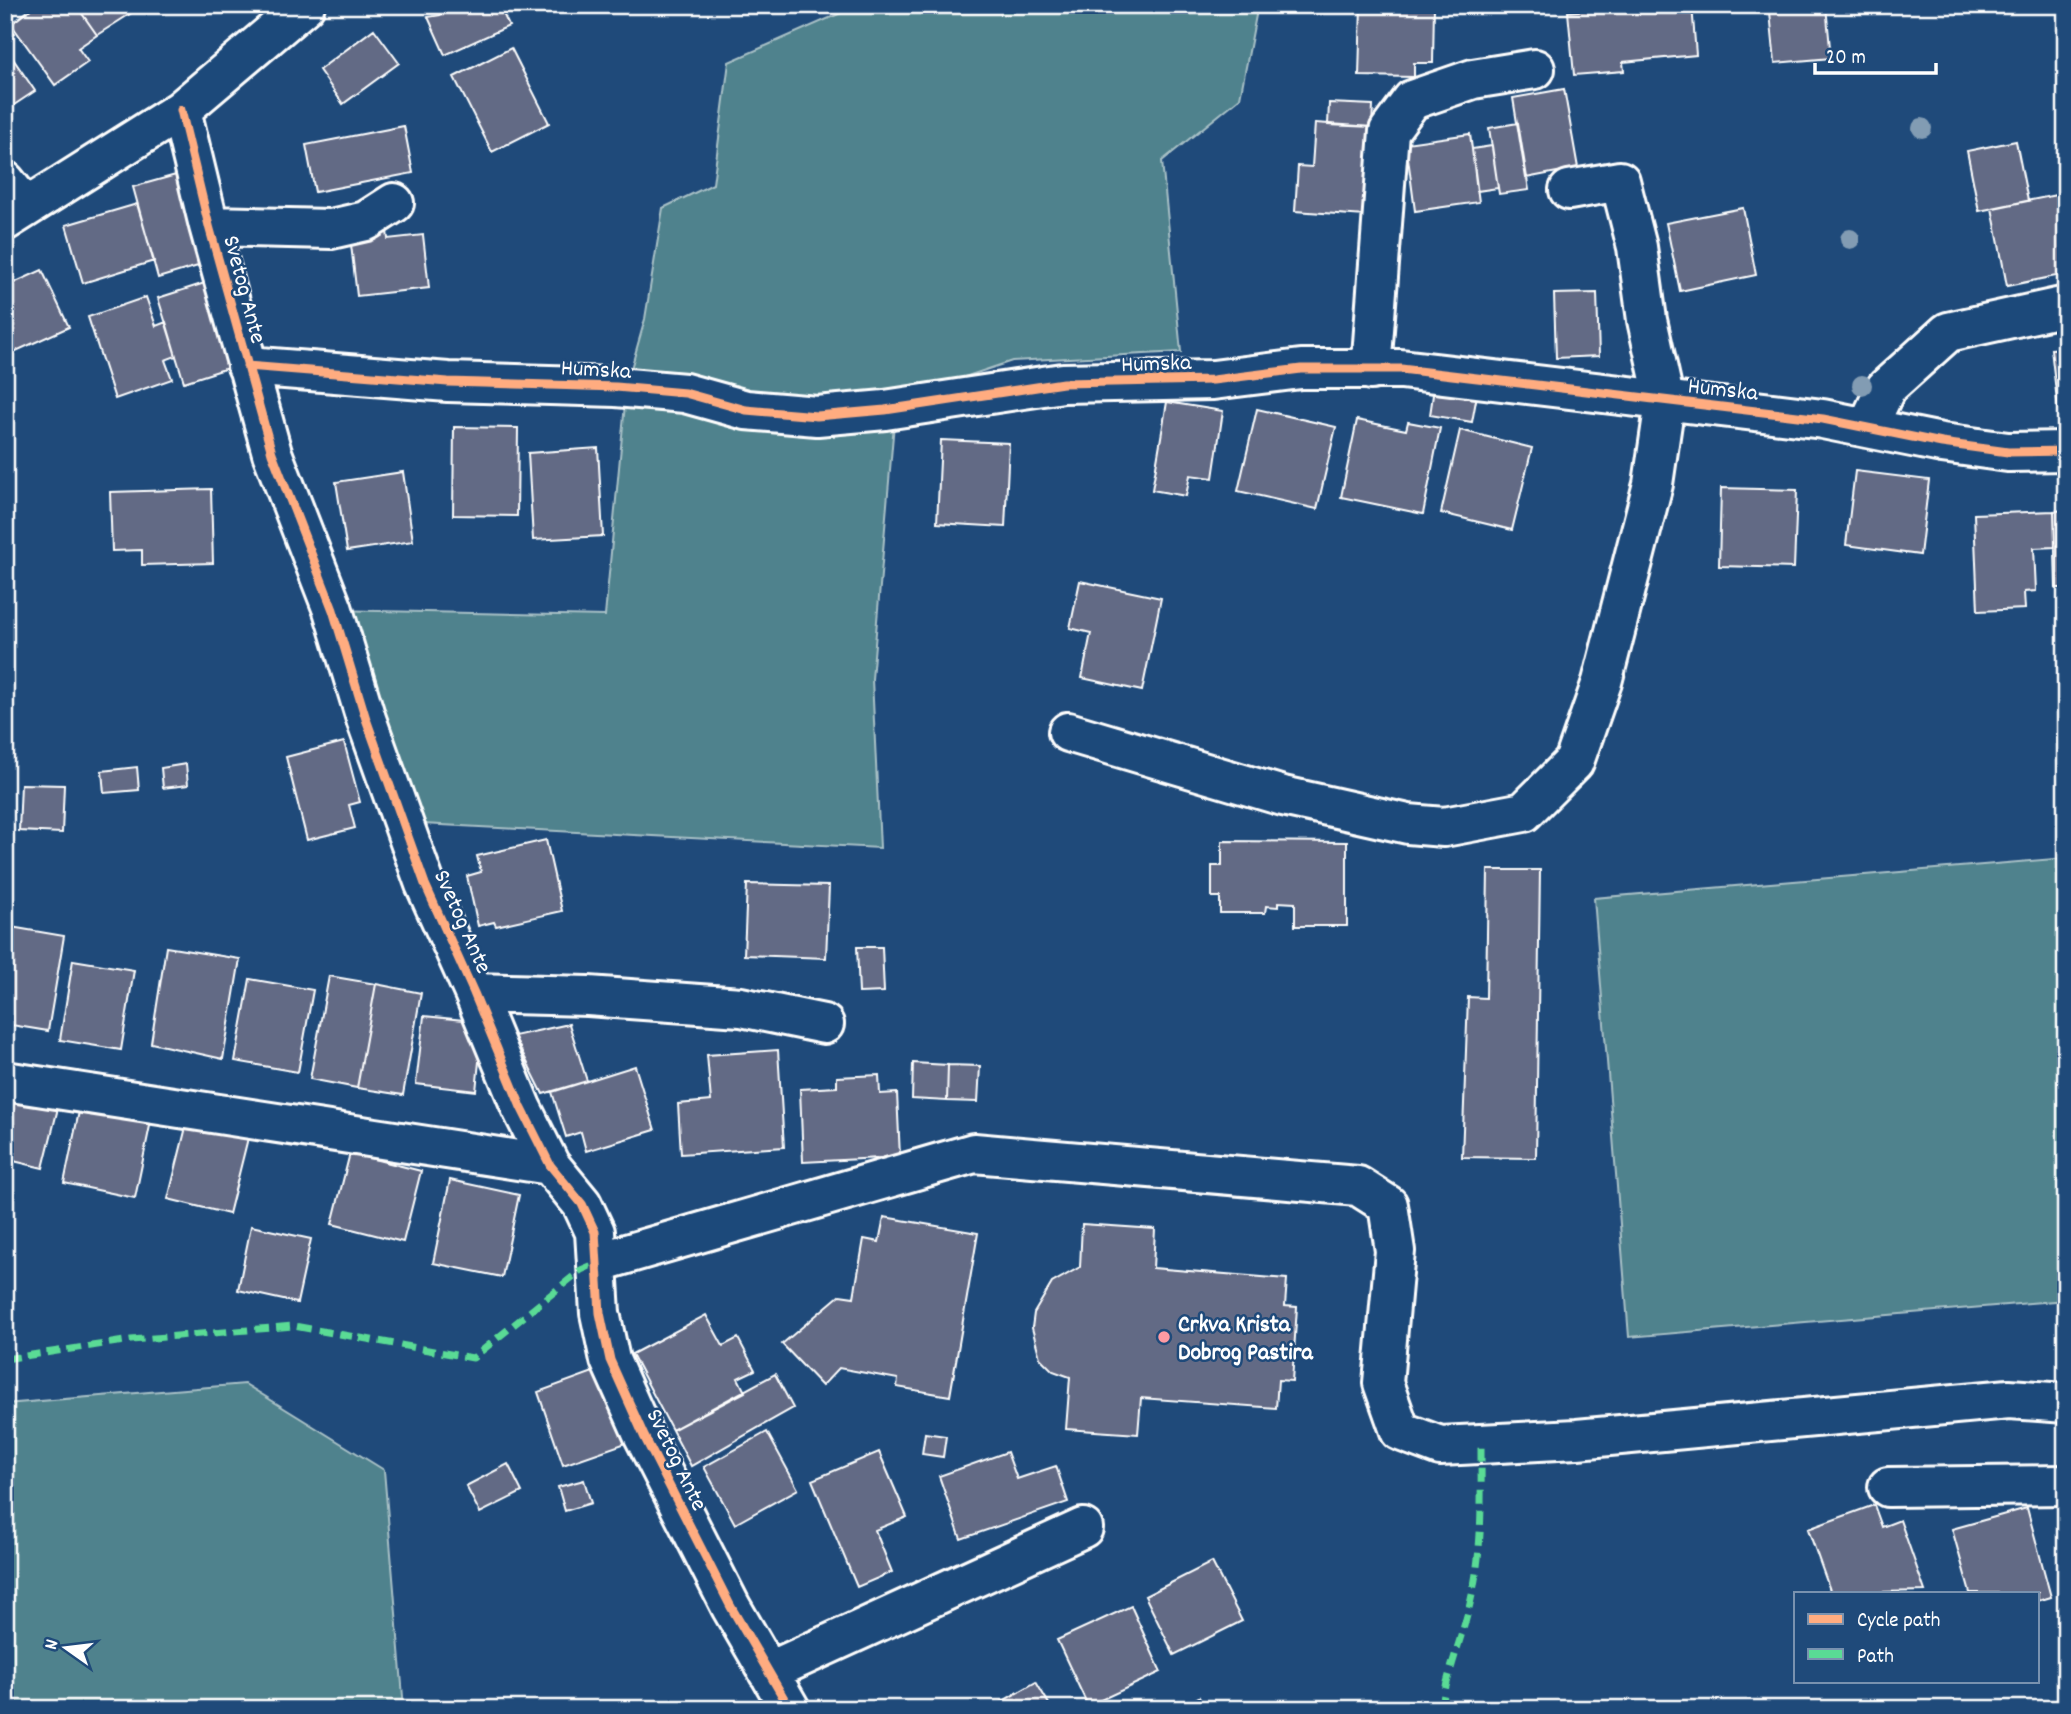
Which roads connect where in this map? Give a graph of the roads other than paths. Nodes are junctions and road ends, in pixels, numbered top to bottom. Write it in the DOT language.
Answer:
graph roads {
  1 [pos="305,5"];
  2 [pos="1535,69"];
  3 [pos="181,110"];
  4 [pos="1569,190"];
  5 [pos="12,203"];
  6 [pos="394,203"];
  7 [pos="208,226"];
  8 [pos="2066,306"];
  9 [pos="247,366"];
  10 [pos="1371,370"];
  11 [pos="1665,402"];
  12 [pos="1867,428"];
  13 [pos="2066,451"];
  14 [pos="1068,732"];
  15 [pos="474,993"];
  16 [pos="824,1024"];
  17 [pos="5,1082"];
  18 [pos="550,1165"];
  19 [pos="599,1262"];
  20 [pos="2066,1403"];
  21 [pos="2066,1485"];
  22 [pos="1888,1487"];
  23 [pos="1083,1528"];
  24 [pos="768,1672"];
  25 [pos="790,1709"];
  1 -- 3 [label="street"];
  2 -- 10 [label="street"];
  3 -- 5 [label="street"];
  3 -- 7 [label="street, Svetog Ante"];
  4 -- 11 [label="street, Humska"];
  6 -- 7 [label="street"];
  7 -- 9 [label="street, Svetog Ante"];
  8 -- 12 [label="street"];
  9 -- 10 [label="street, Humska"];
  9 -- 15 [label="street, Svetog Ante"];
  10 -- 11 [label="street, Humska"];
  11 -- 12 [label="street, Humska"];
  11 -- 14 [label="street, Humska"];
  12 -- 13 [label="street, Humska"];
  15 -- 16 [label="street"];
  15 -- 18 [label="street, Svetog Ante"];
  17 -- 18 [label="street"];
  18 -- 19 [label="street, Svetog Ante"];
  19 -- 20 [label="street"];
  19 -- 24 [label="street, Svetog Ante"];
  21 -- 22 [label="street"];
  23 -- 24 [label="street"];
  24 -- 25 [label="street, Svetog Ante"];
}
